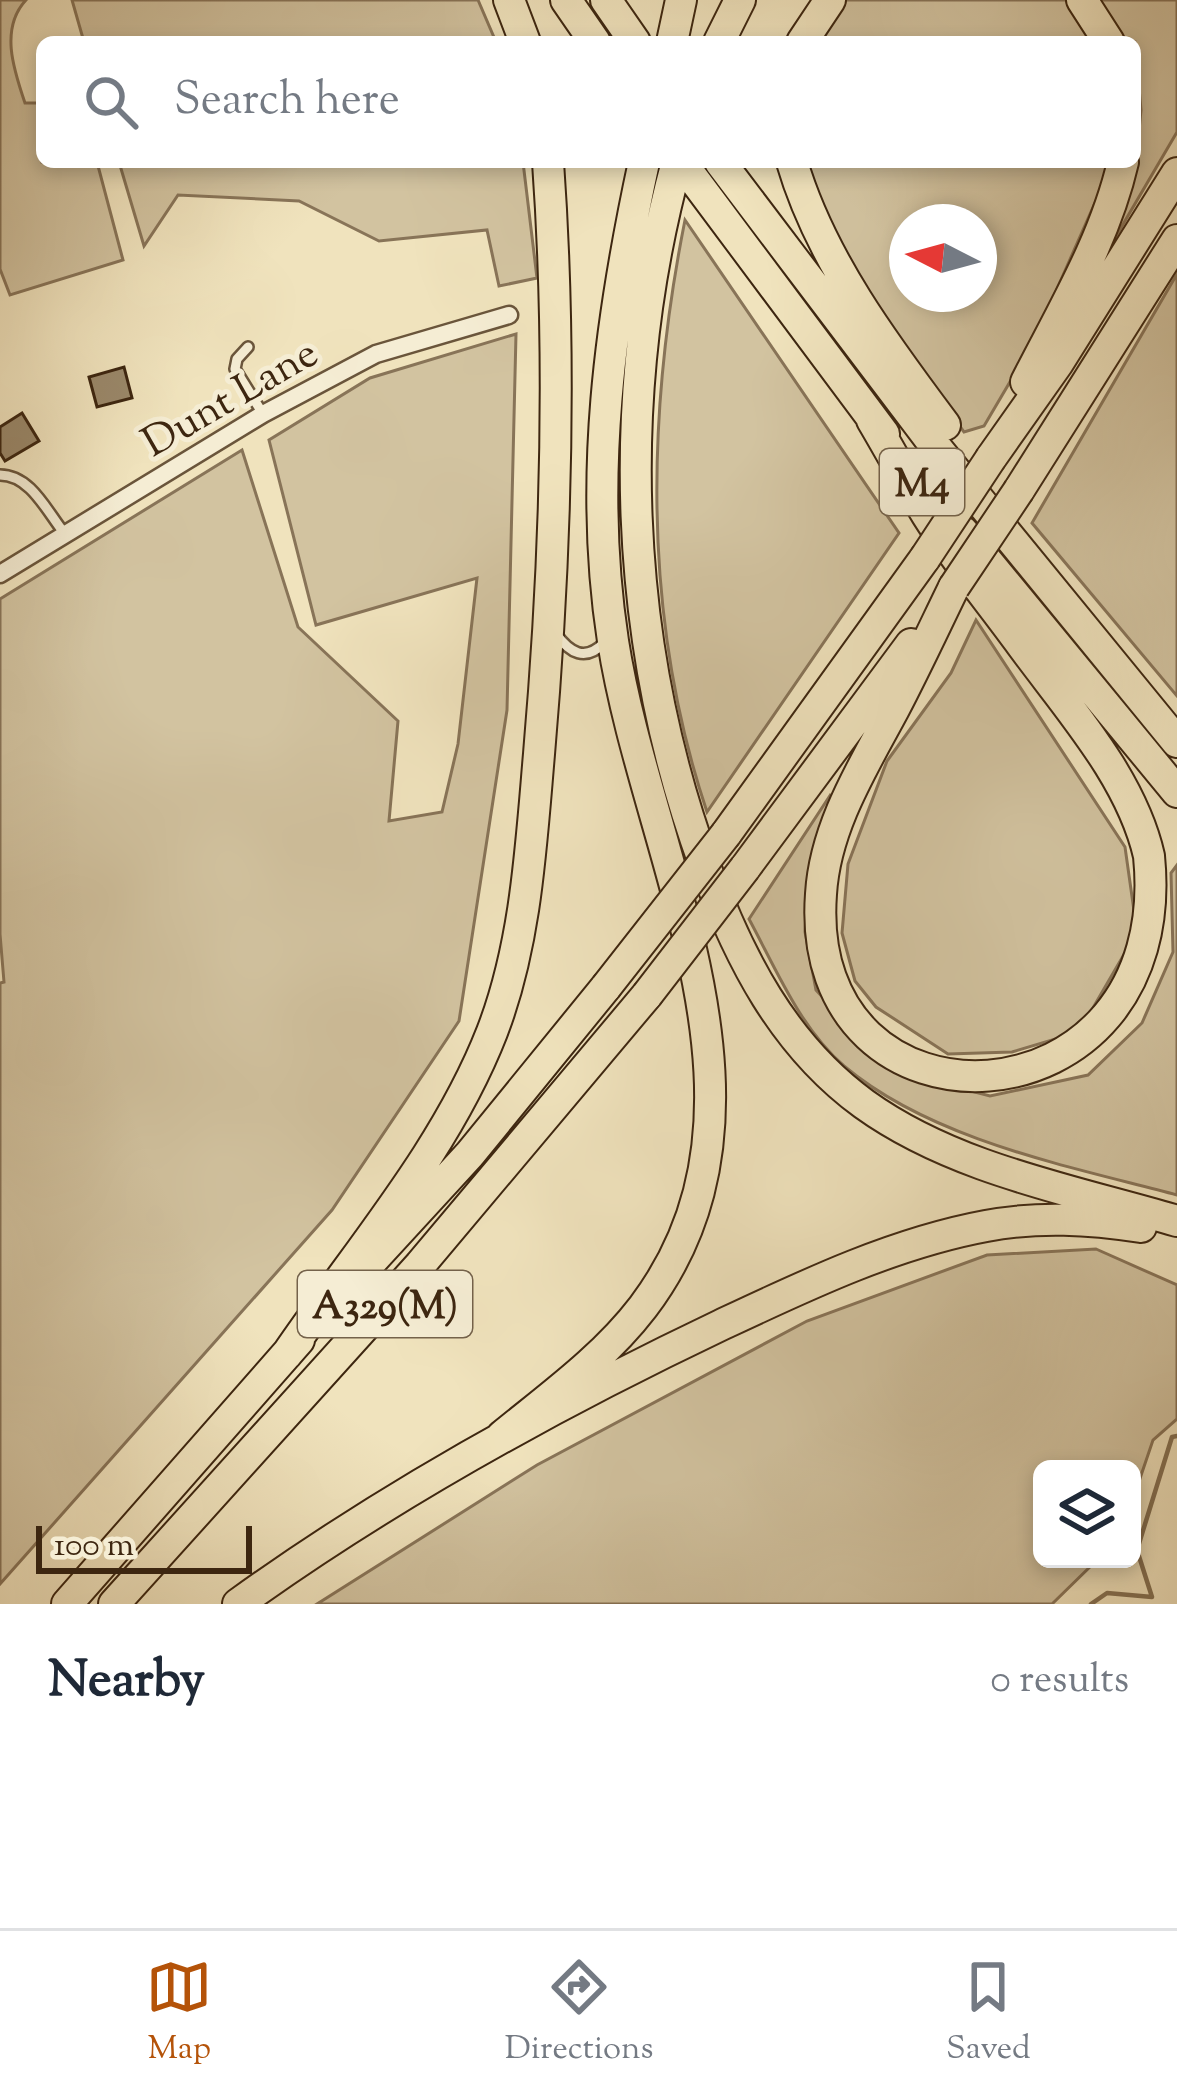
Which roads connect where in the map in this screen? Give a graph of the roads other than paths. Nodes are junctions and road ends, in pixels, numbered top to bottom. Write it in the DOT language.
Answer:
graph roads {
  1 [pos="509,0"];
  2 [pos="566,0"];
  3 [pos="606,0"];
  4 [pos="681,0"];
  5 [pos="830,0"];
  6 [pos="1082,0"];
  7 [pos="523,36"];
  8 [pos="591,36"];
  9 [pos="631,36"];
  10 [pos="672,36"];
  11 [pos="806,36"];
  12 [pos="1105,36"];
  13 [pos="548,168"];
  14 [pos="643,168"];
  15 [pos="677,168"];
  16 [pos="683,168"];
  17 [pos="725,168"];
  18 [pos="793,168"];
  19 [pos="1122,168"];
  20 [pos="1177,173"];
  21 [pos="1177,241"];
  22 [pos="509,315"];
  23 [pos="248,346"];
  24 [pos="263,414"];
  25 [pos="872,420"];
  26 [pos="991,458"];
  27 [pos="0,475"];
  28 [pos="65,534"];
  29 [pos="0,574"];
  30 [pos="954,586"];
  31 [pos="549,624"];
  32 [pos="612,634"];
  33 [pos="1146,706"];
  34 [pos="1177,742"];
  35 [pos="1177,791"];
  36 [pos="1177,1220"];
  37 [pos="1177,1230"];
  38 [pos="287,1354"];
  39 [pos="502,1436"];
  40 [pos="67,1604"];
  41 [pos="114,1604"];
  42 [pos="238,1604"];
  1 -- 7 [label="highway"];
  2 -- 8 [label="highway"];
  3 -- 9 [label="highway"];
  4 -- 10 [label="highway"];
  5 -- 11 [label="highway"];
  6 -- 12 [label="highway"];
  13 -- 31 [label="highway"];
  14 -- 32 [label="highway"];
  15 -- 36 [label="highway"];
  16 -- 25 [label="highway, M4"];
  17 -- 33 [label="highway, M4"];
  18 -- 33 [label="highway"];
  19 -- 26 [label="highway"];
  20 -- 26 [label="highway, A329(M)"];
  21 -- 30 [label="highway, A329(M), bridge"];
  22 -- 24 [label="street, Dunt Lane"];
  23 -- 24 [label="lane"];
  24 -- 28 [label="street, Dunt Lane"];
  25 -- 30 [label="highway"];
  25 -- 35 [label="highway, M4"];
  26 -- 38 [label="highway, A329(M), bridge"];
  27 -- 28 [label="lane"];
  28 -- 29 [label="street, Dunt Lane"];
  30 -- 41 [label="highway, A329(M), bridge"];
  31 -- 32 [label="lane"];
  31 -- 38 [label="highway"];
  32 -- 39 [label="highway"];
  33 -- 34 [label="highway, M4"];
  37 -- 39 [label="highway"];
  38 -- 40 [label="highway, A329(M)"];
  39 -- 42 [label="highway"];
}
